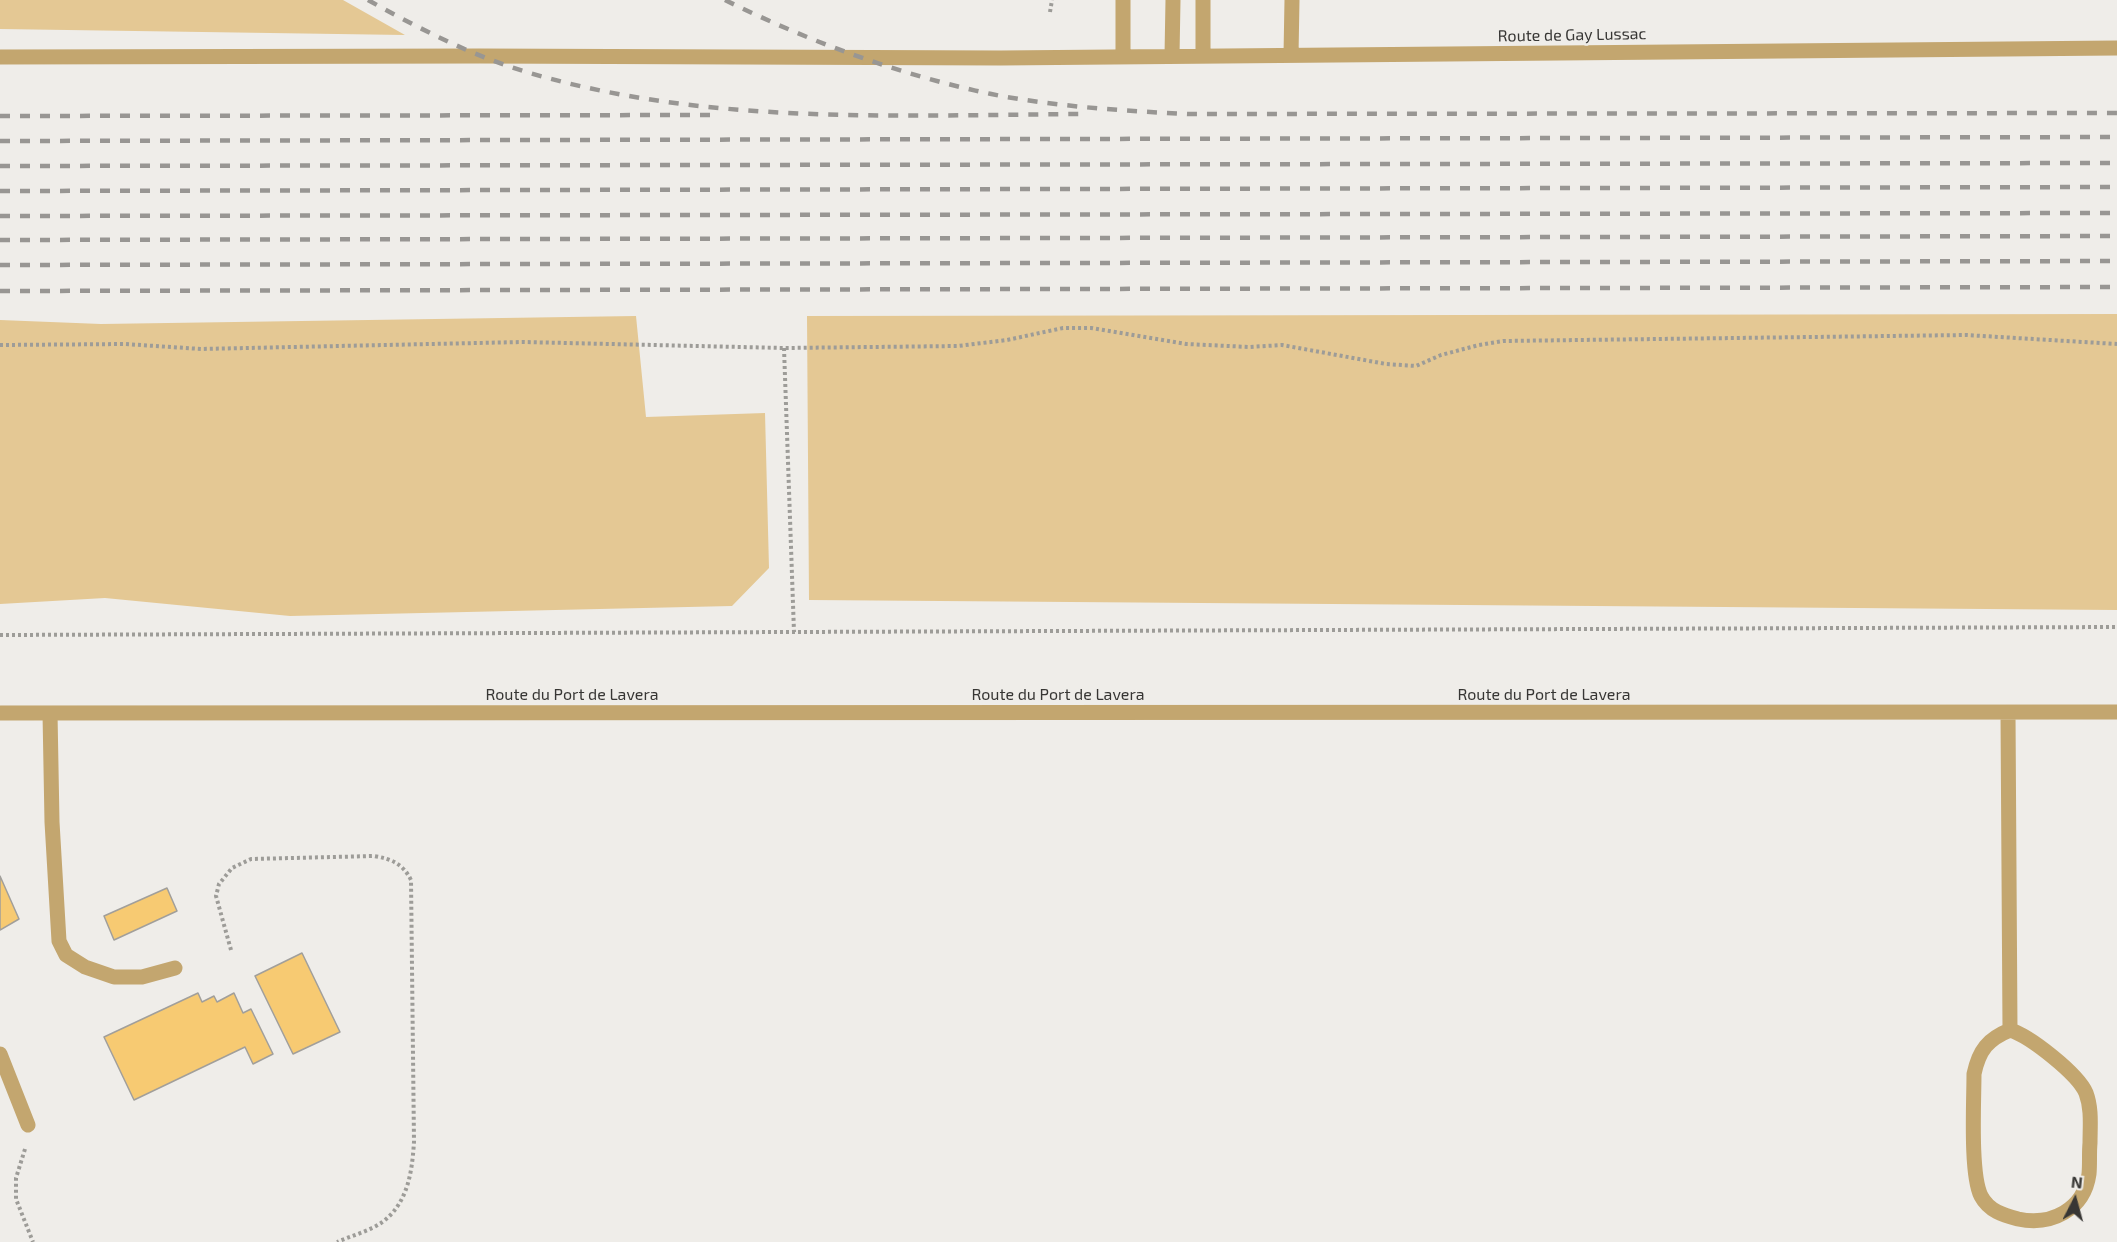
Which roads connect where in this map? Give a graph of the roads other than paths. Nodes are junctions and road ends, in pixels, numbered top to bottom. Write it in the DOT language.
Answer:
graph roads {
  1 [pos="1123,0"];
  2 [pos="1173,0"];
  3 [pos="1203,0"];
  4 [pos="1292,0"];
  5 [pos="2117,48"];
  6 [pos="1172,56"];
  7 [pos="1203,56"];
  8 [pos="1291,56"];
  9 [pos="0,57"];
  10 [pos="1123,57"];
  11 [pos="2008,712"];
  12 [pos="2117,712"];
  13 [pos="0,713"];
  14 [pos="50,713"];
  15 [pos="175,968"];
  16 [pos="2010,1030"];
  17 [pos="0,1054"];
  18 [pos="28,1125"];
  1 -- 10 [label="street"];
  2 -- 6 [label="street"];
  3 -- 7 [label="street"];
  4 -- 8 [label="street"];
  5 -- 8 [label="street, Route de Gay Lussac"];
  6 -- 7 [label="street, Route de Gay Lussac"];
  6 -- 10 [label="street, Route de Gay Lussac"];
  7 -- 8 [label="street, Route de Gay Lussac"];
  9 -- 10 [label="street, Route de Gay Lussac"];
  11 -- 12 [label="street, Route du Port de Lavera"];
  11 -- 14 [label="street, Route du Port de Lavera"];
  11 -- 16 [label="street"];
  13 -- 14 [label="street, Route du Port de Lavera"];
  14 -- 15 [label="street"];
  16 -- 16 [label="street"];
  17 -- 18 [label="street"];
}
